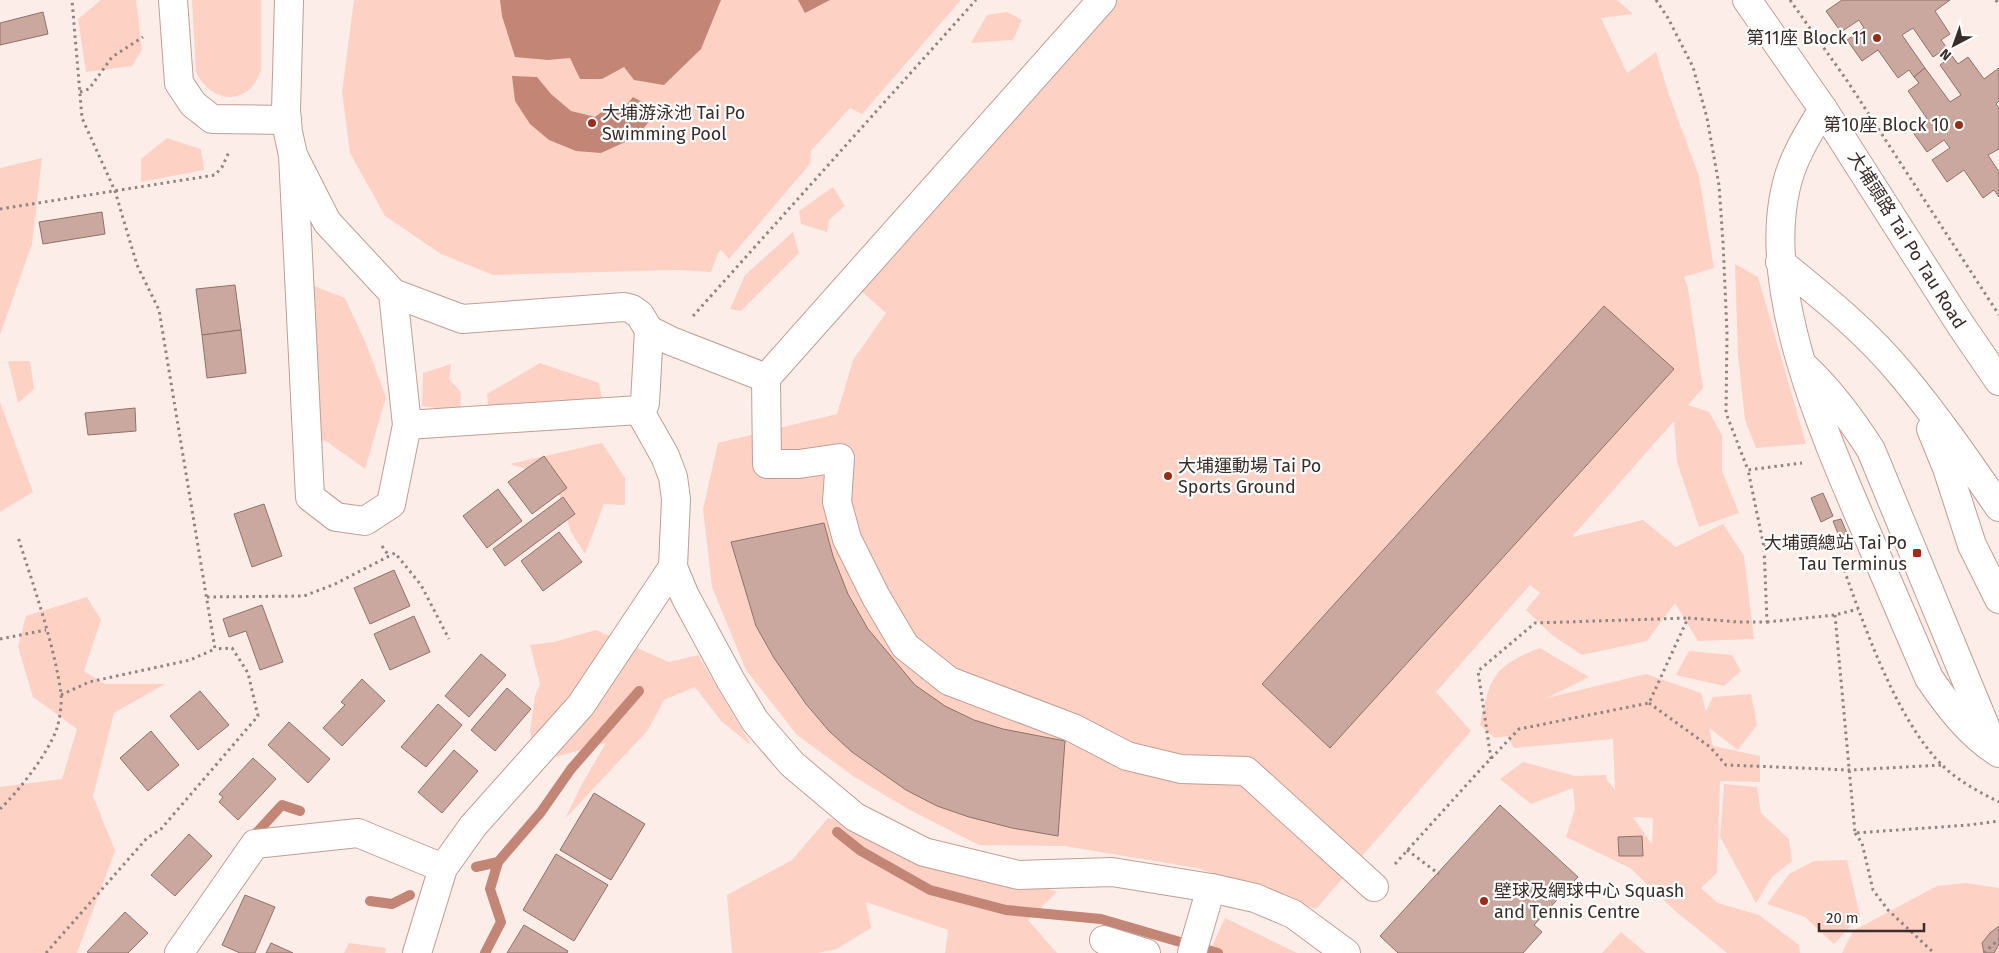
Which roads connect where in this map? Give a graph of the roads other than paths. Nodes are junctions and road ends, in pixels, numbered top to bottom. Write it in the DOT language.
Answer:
graph roads {
  1 [pos="173,0"];
  2 [pos="290,0"];
  3 [pos="1102,0"];
  4 [pos="1747,0"];
  5 [pos="1823,109"];
  6 [pos="287,120"];
  7 [pos="293,155"];
  8 [pos="1780,262"];
  9 [pos="393,293"];
  10 [pos="660,335"];
  11 [pos="1803,364"];
  12 [pos="1902,374"];
  13 [pos="766,378"];
  14 [pos="1999,381"];
  15 [pos="639,410"];
  16 [pos="407,425"];
  17 [pos="1999,507"];
  18 [pos="1962,513"];
  19 [pos="1999,561"];
  20 [pos="673,566"];
  21 [pos="1999,599"];
  22 [pos="1997,752"];
  23 [pos="442,868"];
  24 [pos="1374,887"];
  25 [pos="1211,888"];
  26 [pos="1104,940"];
  27 [pos="1194,946"];
  28 [pos="179,953"];
  29 [pos="417,953"];
  30 [pos="1146,953"];
  31 [pos="1346,953"];
  1 -- 6 [label="street"];
  2 -- 6 [label="street"];
  3 -- 13 [label="street"];
  4 -- 5 [label="street, 大埔頭路 Tai Po Tau Road"];
  5 -- 8 [label="street"];
  5 -- 14 [label="street, 大埔頭路 Tai Po Tau Road"];
  6 -- 7 [label="street"];
  7 -- 9 [label="street"];
  7 -- 16 [label="street"];
  8 -- 11 [label="street"];
  8 -- 12 [label="street"];
  9 -- 10 [label="street"];
  9 -- 16 [label="street"];
  10 -- 13 [label="street"];
  10 -- 15 [label="street"];
  11 -- 22 [label="street"];
  11 -- 22 [label="street"];
  12 -- 17 [label="street"];
  12 -- 18 [label="street"];
  13 -- 24 [label="street"];
  15 -- 16 [label="street"];
  15 -- 20 [label="street"];
  18 -- 19 [label="street"];
  18 -- 21 [label="street"];
  20 -- 23 [label="street"];
  20 -- 25 [label="street"];
  23 -- 28 [label="street"];
  23 -- 29 [label="street"];
  25 -- 27 [label="street"];
  25 -- 31 [label="street"];
  26 -- 30 [label="street"];
}
